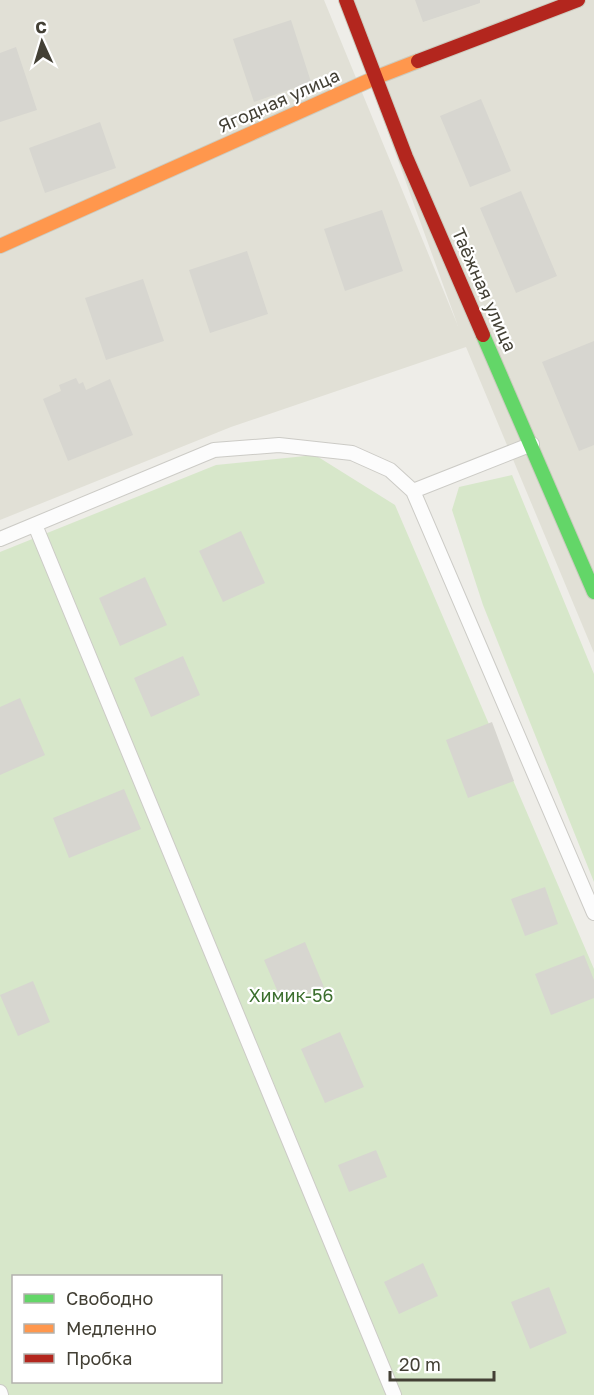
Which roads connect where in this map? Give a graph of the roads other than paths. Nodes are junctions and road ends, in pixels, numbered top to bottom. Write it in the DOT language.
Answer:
graph roads {
  1 [pos="346,0"];
  2 [pos="578,0"];
  3 [pos="377,77"];
  4 [pos="0,246"];
  5 [pos="532,444"];
  6 [pos="412,491"];
  7 [pos="35,525"];
  8 [pos="0,539"];
  9 [pos="594,592"];
  10 [pos="594,914"];
  11 [pos="394,1395"];
  1 -- 3 [label="street, Таёжная улица"];
  2 -- 3 [label="street, Ягодная улица"];
  3 -- 4 [label="street, Ягодная улица"];
  3 -- 5 [label="street, Таёжная улица"];
  5 -- 6 [label="lane"];
  5 -- 9 [label="street, Таёжная улица"];
  6 -- 7 [label="lane"];
  6 -- 10 [label="lane"];
  7 -- 8 [label="lane"];
  7 -- 11 [label="lane"];
}
